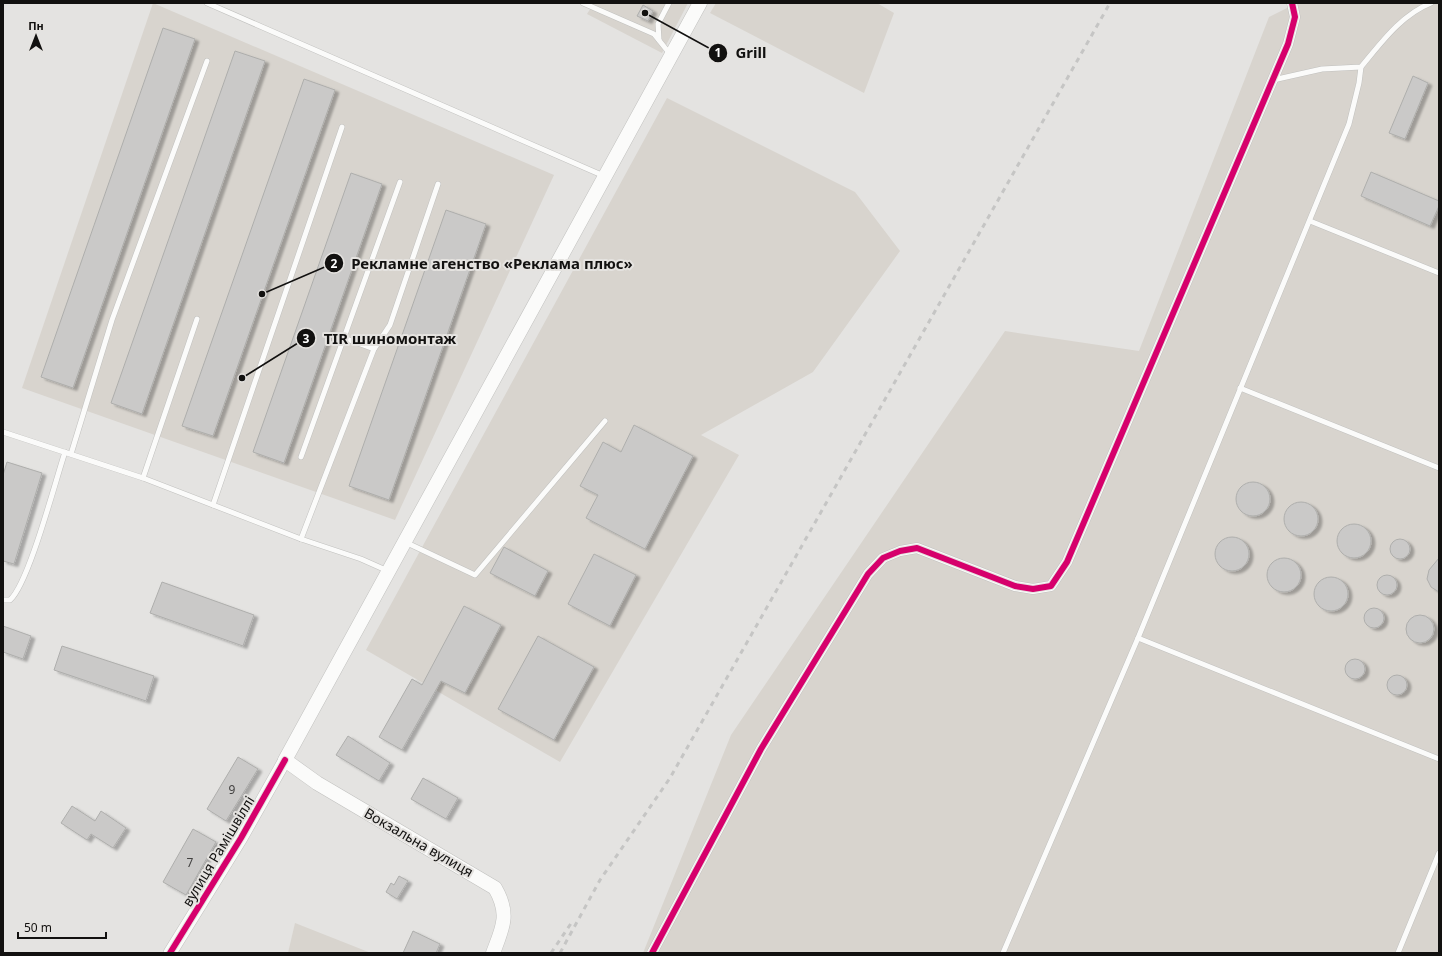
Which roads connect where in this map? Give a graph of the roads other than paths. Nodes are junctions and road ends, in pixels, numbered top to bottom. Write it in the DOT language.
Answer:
graph roads {
  1 [pos="207,3"];
  2 [pos="583,3"];
  3 [pos="669,3"];
  4 [pos="700,3"];
  5 [pos="1292,3"];
  6 [pos="1431,3"];
  7 [pos="659,40"];
  8 [pos="671,55"];
  9 [pos="207,61"];
  10 [pos="1361,67"];
  11 [pos="1272,80"];
  12 [pos="342,127"];
  13 [pos="604,176"];
  14 [pos="400,182"];
  15 [pos="438,184"];
  16 [pos="1310,221"];
  17 [pos="1439,273"];
  18 [pos="197,319"];
  19 [pos="344,338"];
  20 [pos="374,349"];
  21 [pos="1240,388"];
  22 [pos="605,421"];
  23 [pos="3,432"];
  24 [pos="65,452"];
  25 [pos="71,454"];
  26 [pos="301,457"];
  27 [pos="1439,468"];
  28 [pos="143,478"];
  29 [pos="213,505"];
  30 [pos="301,539"];
  31 [pos="404,541"];
  32 [pos="388,571"];
  33 [pos="3,600"];
  34 [pos="1138,638"];
  35 [pos="1439,759"];
  36 [pos="284,760"];
  37 [pos="1439,853"];
  38 [pos="170,953"];
  39 [pos="494,953"];
  40 [pos="652,953"];
  41 [pos="1003,953"];
  42 [pos="1398,953"];
  1 -- 13 [label="lane"];
  2 -- 7 [label="lane"];
  3 -- 7 [label="lane"];
  4 -- 8 [label="main road"];
  5 -- 11 [label="street"];
  6 -- 10 [label="lane"];
  7 -- 8 [label="lane"];
  8 -- 13 [label="main road"];
  9 -- 25 [label="lane"];
  10 -- 11 [label="lane"];
  10 -- 16 [label="lane"];
  11 -- 40 [label="street"];
  12 -- 29 [label="lane"];
  13 -- 31 [label="main road"];
  14 -- 19 [label="lane"];
  15 -- 20 [label="lane"];
  16 -- 17 [label="lane"];
  16 -- 21 [label="lane"];
  18 -- 28 [label="lane"];
  19 -- 20 [label="lane"];
  19 -- 26 [label="lane"];
  20 -- 30 [label="lane"];
  21 -- 27 [label="lane"];
  21 -- 34 [label="lane"];
  22 -- 31 [label="lane"];
  23 -- 24 [label="lane"];
  24 -- 25 [label="lane"];
  24 -- 33 [label="lane"];
  25 -- 28 [label="lane"];
  28 -- 29 [label="lane"];
  29 -- 30 [label="lane"];
  30 -- 32 [label="lane"];
  31 -- 32 [label="main road"];
  32 -- 36 [label="main road"];
  34 -- 35 [label="lane"];
  34 -- 41 [label="lane"];
  36 -- 38 [label="street, вулиця Рамішвіллі"];
  36 -- 39 [label="main road, Вокзальна вулиця"];
  37 -- 42 [label="lane"];
}
